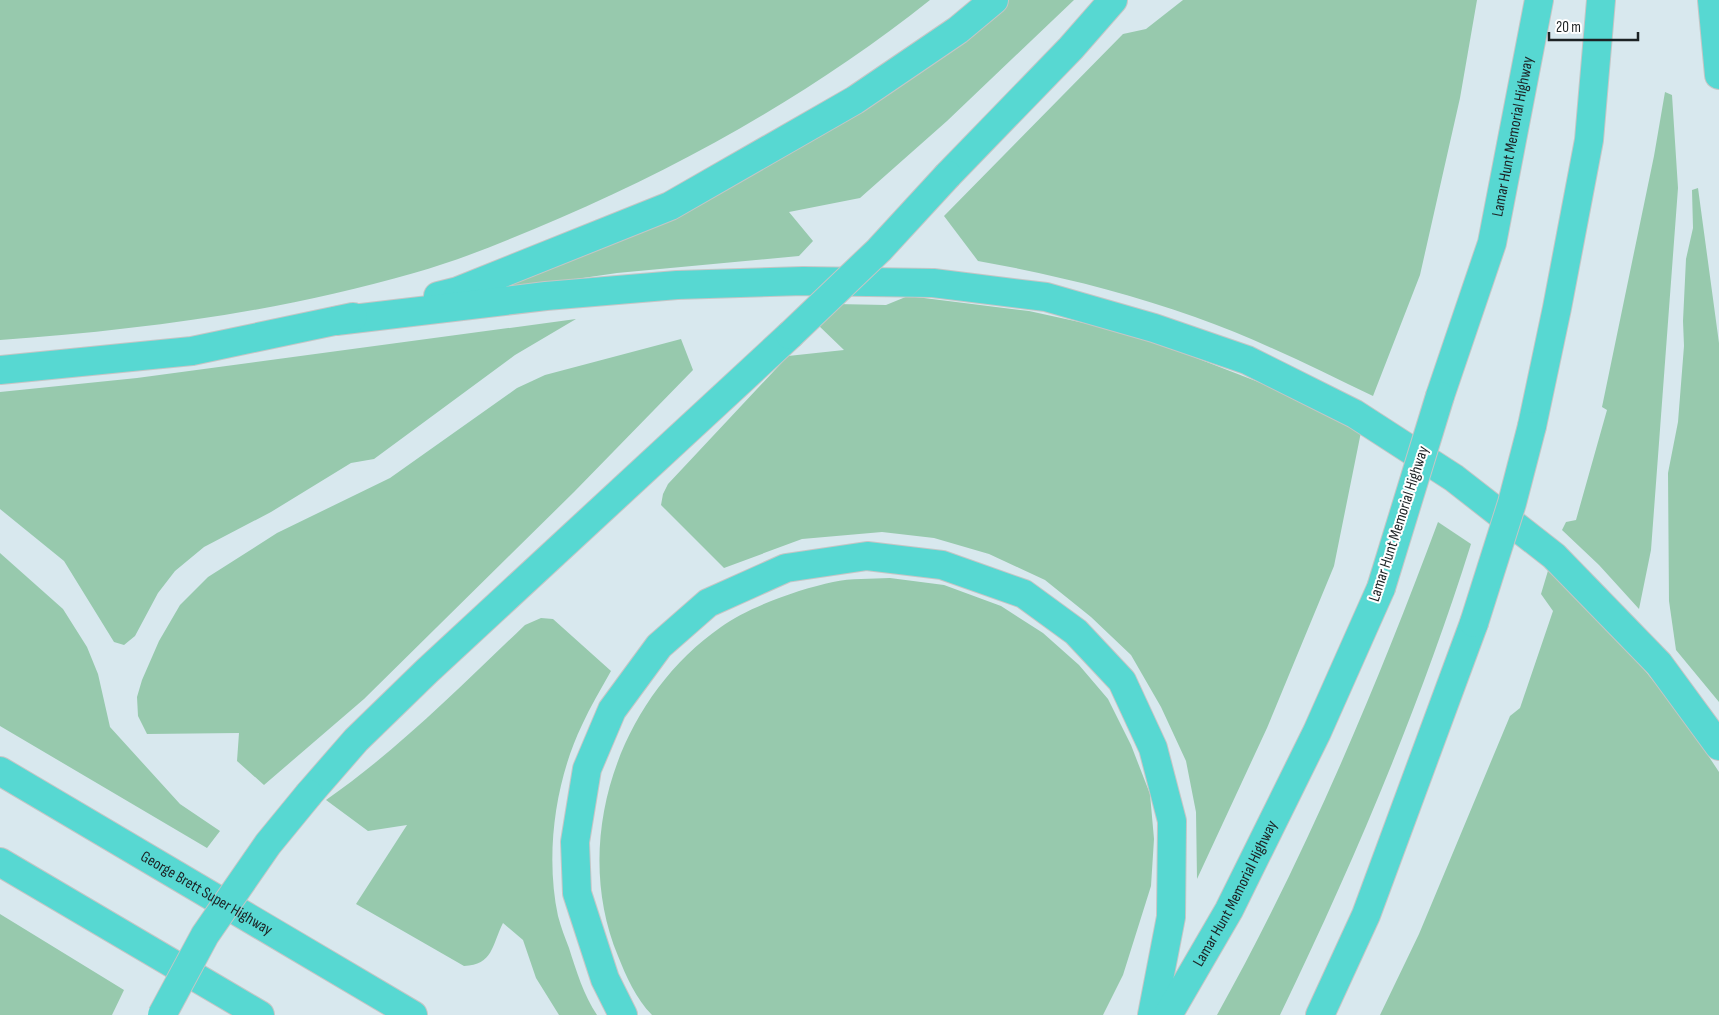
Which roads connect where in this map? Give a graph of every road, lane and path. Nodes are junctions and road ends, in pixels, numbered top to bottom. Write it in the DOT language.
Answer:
graph roads {
  1 [pos="994,0"];
  2 [pos="1113,0"];
  3 [pos="1539,0"];
  4 [pos="1601,0"];
  5 [pos="1712,0"];
  6 [pos="1719,75"];
  7 [pos="336,321"];
  8 [pos="0,370"];
  9 [pos="1719,746"];
  10 [pos="0,771"];
  11 [pos="0,862"];
  12 [pos="162,1015"];
  13 [pos="260,1015"];
  14 [pos="413,1015"];
  15 [pos="623,1015"];
  16 [pos="1152,1015"];
  17 [pos="1168,1015"];
  18 [pos="1320,1015"];
  1 -- 7 [label="highway"];
  2 -- 12 [label="highway, bridge"];
  3 -- 17 [label="highway, Lamar Hunt Memorial Highway, bridge"];
  4 -- 18 [label="highway, bridge"];
  5 -- 6 [label="highway"];
  7 -- 8 [label="highway"];
  7 -- 9 [label="highway"];
  10 -- 14 [label="highway, George Brett Super Highway"];
  11 -- 13 [label="highway"];
  15 -- 16 [label="highway"];
}
